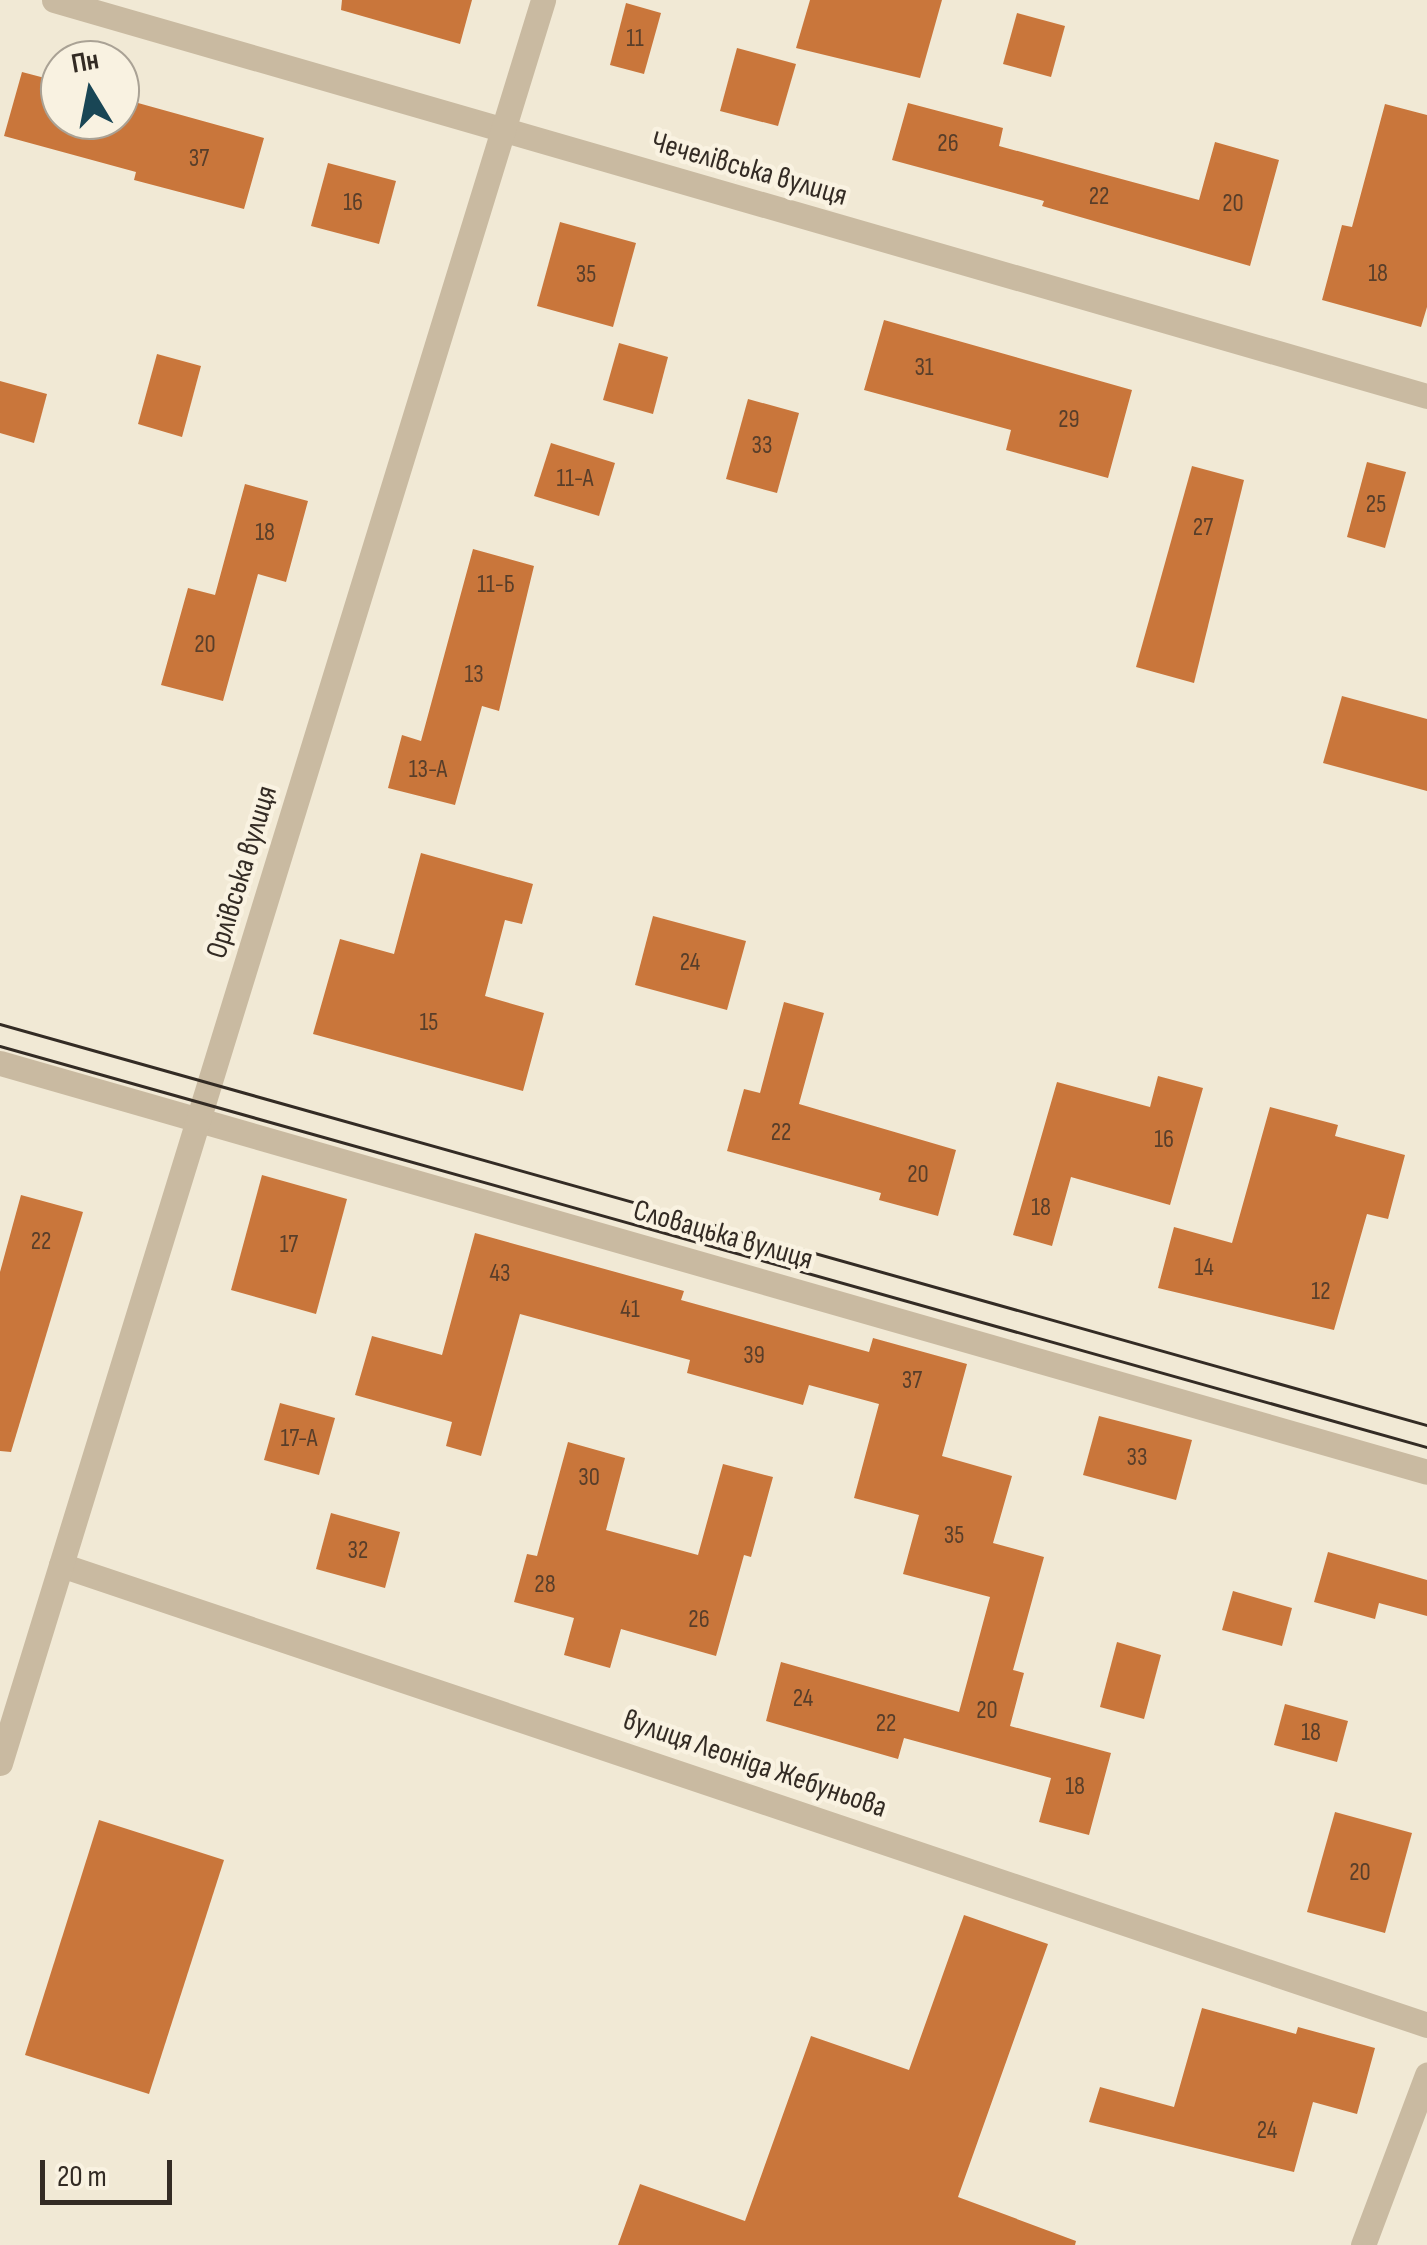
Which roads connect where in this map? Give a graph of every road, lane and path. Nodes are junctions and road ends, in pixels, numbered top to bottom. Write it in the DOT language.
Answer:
graph roads {
  1 [pos="54,0"];
  2 [pos="544,0"];
  3 [pos="504,133"];
  4 [pos="1427,396"];
  5 [pos="0,1064"];
  6 [pos="199,1119"];
  7 [pos="1427,1472"];
  8 [pos="62,1564"];
  9 [pos="0,1763"];
  10 [pos="1427,2025"];
  11 [pos="1427,2076"];
  12 [pos="1363,2245"];
  1 -- 3 [label="street, Чечелівська вулиця"];
  2 -- 3 [label="street, Орлівська вулиця"];
  3 -- 4 [label="street, Чечелівська вулиця"];
  3 -- 6 [label="street, Орлівська вулиця"];
  5 -- 6 [label="street, Словацька вулиця"];
  6 -- 7 [label="street, Словацька вулиця"];
  6 -- 8 [label="street, Орлівська вулиця"];
  8 -- 9 [label="street, Орлівська вулиця"];
  8 -- 10 [label="street, вулиця Леоніда Жебуньова"];
  11 -- 12 [label="street"];
}
